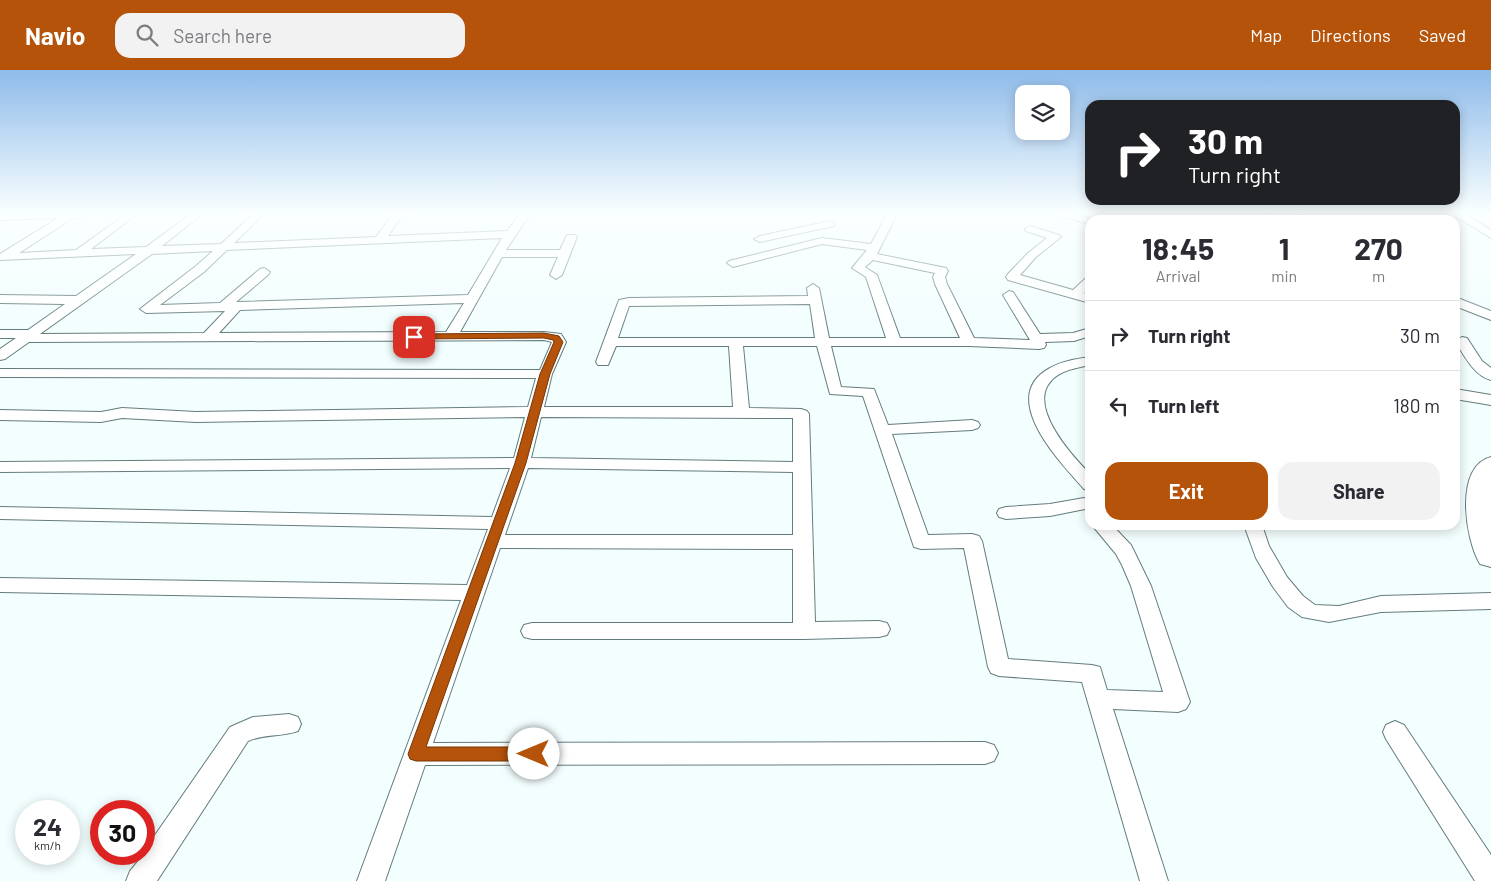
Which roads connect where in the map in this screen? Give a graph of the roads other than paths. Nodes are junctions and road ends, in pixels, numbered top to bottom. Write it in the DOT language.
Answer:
graph roads {
  1 [pos="100,252"];
  2 [pos="147,252"];
  3 [pos="218,252"];
  4 [pos="776,252"];
  5 [pos="872,252"];
  6 [pos="1036,252"];
  7 [pos="79,253"];
  8 [pos="564,253"];
  9 [pos="498,254"];
  10 [pos="3,257"];
  11 [pos="733,263"];
  12 [pos="264,272"];
  13 [pos="556,274"];
  14 [pos="1085,285"];
  15 [pos="1076,294"];
  16 [pos="1009,295"];
  17 [pos="1085,297"];
  18 [pos="0,299"];
  19 [pos="472,299"];
  20 [pos="80,300"];
  21 [pos="1460,303"];
  22 [pos="236,307"];
  23 [pos="222,308"];
  24 [pos="1491,316"];
  25 [pos="0,334"];
  26 [pos="1085,334"];
  27 [pos="29,336"];
  28 [pos="451,336"];
  29 [pos="207,338"];
  30 [pos="1036,338"];
  31 [pos="736,341"];
  32 [pos="609,342"];
  33 [pos="823,342"];
  34 [pos="894,342"];
  35 [pos="969,342"];
  36 [pos="1462,348"];
  37 [pos="0,356"];
  38 [pos="603,362"];
  39 [pos="1085,362"];
  40 [pos="0,373"];
  41 [pos="545,374"];
  42 [pos="1491,376"];
  43 [pos="1460,395"];
  44 [pos="1491,400"];
  45 [pos="534,412"];
  46 [pos="741,412"];
  47 [pos="0,415"];
  48 [pos="972,425"];
  49 [pos="883,430"];
  50 [pos="521,463"];
  51 [pos="1491,465"];
  52 [pos="0,467"];
  53 [pos="801,467"];
  54 [pos="1085,479"];
  55 [pos="1085,505"];
  56 [pos="1006,513"];
  57 [pos="0,514"];
  58 [pos="1106,530"];
  59 [pos="1254,530"];
  60 [pos="496,532"];
  61 [pos="802,542"];
  62 [pos="1491,556"];
  63 [pos="0,585"];
  64 [pos="473,593"];
  65 [pos="1491,601"];
  66 [pos="879,628"];
  67 [pos="532,631"];
  68 [pos="804,631"];
  69 [pos="1098,699"];
  70 [pos="289,724"];
  71 [pos="1395,732"];
  72 [pos="986,753"];
  73 [pos="416,754"];
  74 [pos="1491,880"];
  75 [pos="140,881"];
  76 [pos="370,881"];
  77 [pos="1154,881"];
  1 -- 7 [label="street"];
  2 -- 20 [label="street"];
  3 -- 23 [label="street"];
  4 -- 11 [label="street"];
  5 -- 34 [label="street"];
  5 -- 35 [label="street"];
  6 -- 15 [label="street"];
  7 -- 10 [label="street"];
  8 -- 9 [label="street"];
  8 -- 13 [label="street"];
  9 -- 19 [label="street"];
  12 -- 23 [label="street"];
  14 -- 15 [label="street"];
  15 -- 17 [label="street"];
  16 -- 30 [label="street"];
  18 -- 20 [label="street"];
  19 -- 22 [label="street"];
  19 -- 28 [label="street"];
  20 -- 27 [label="street"];
  21 -- 24 [label="street"];
  22 -- 23 [label="street"];
  22 -- 29 [label="street"];
  25 -- 27 [label="street"];
  26 -- 30 [label="street"];
  27 -- 29 [label="street"];
  27 -- 37 [label="street"];
  28 -- 29 [label="street"];
  28 -- 41 [label="street"];
  30 -- 35 [label="street"];
  31 -- 32 [label="street"];
  31 -- 33 [label="street"];
  31 -- 46 [label="street"];
  32 -- 33 [label="street"];
  32 -- 38 [label="street"];
  33 -- 34 [label="street"];
  33 -- 49 [label="street"];
  34 -- 35 [label="street"];
  36 -- 42 [label="street"];
  39 -- 54 [label="street"];
  40 -- 41 [label="street"];
  41 -- 45 [label="street"];
  43 -- 44 [label="street"];
  45 -- 46 [label="street"];
  45 -- 47 [label="street"];
  45 -- 50 [label="street"];
  46 -- 53 [label="street"];
  48 -- 49 [label="street"];
  49 -- 69 [label="street"];
  50 -- 52 [label="street"];
  50 -- 53 [label="street"];
  50 -- 60 [label="street"];
  51 -- 62 [label="main road"];
  53 -- 61 [label="street"];
  55 -- 56 [label="street"];
  57 -- 60 [label="street"];
  58 -- 69 [label="street"];
  59 -- 65 [label="street"];
  60 -- 61 [label="street"];
  60 -- 64 [label="street"];
  61 -- 68 [label="street"];
  63 -- 64 [label="street"];
  64 -- 73 [label="street"];
  66 -- 68 [label="street"];
  67 -- 68 [label="street"];
  69 -- 77 [label="street"];
  70 -- 75 [label="street"];
  71 -- 74 [label="street"];
  72 -- 73 [label="street"];
  73 -- 76 [label="street"];
}
